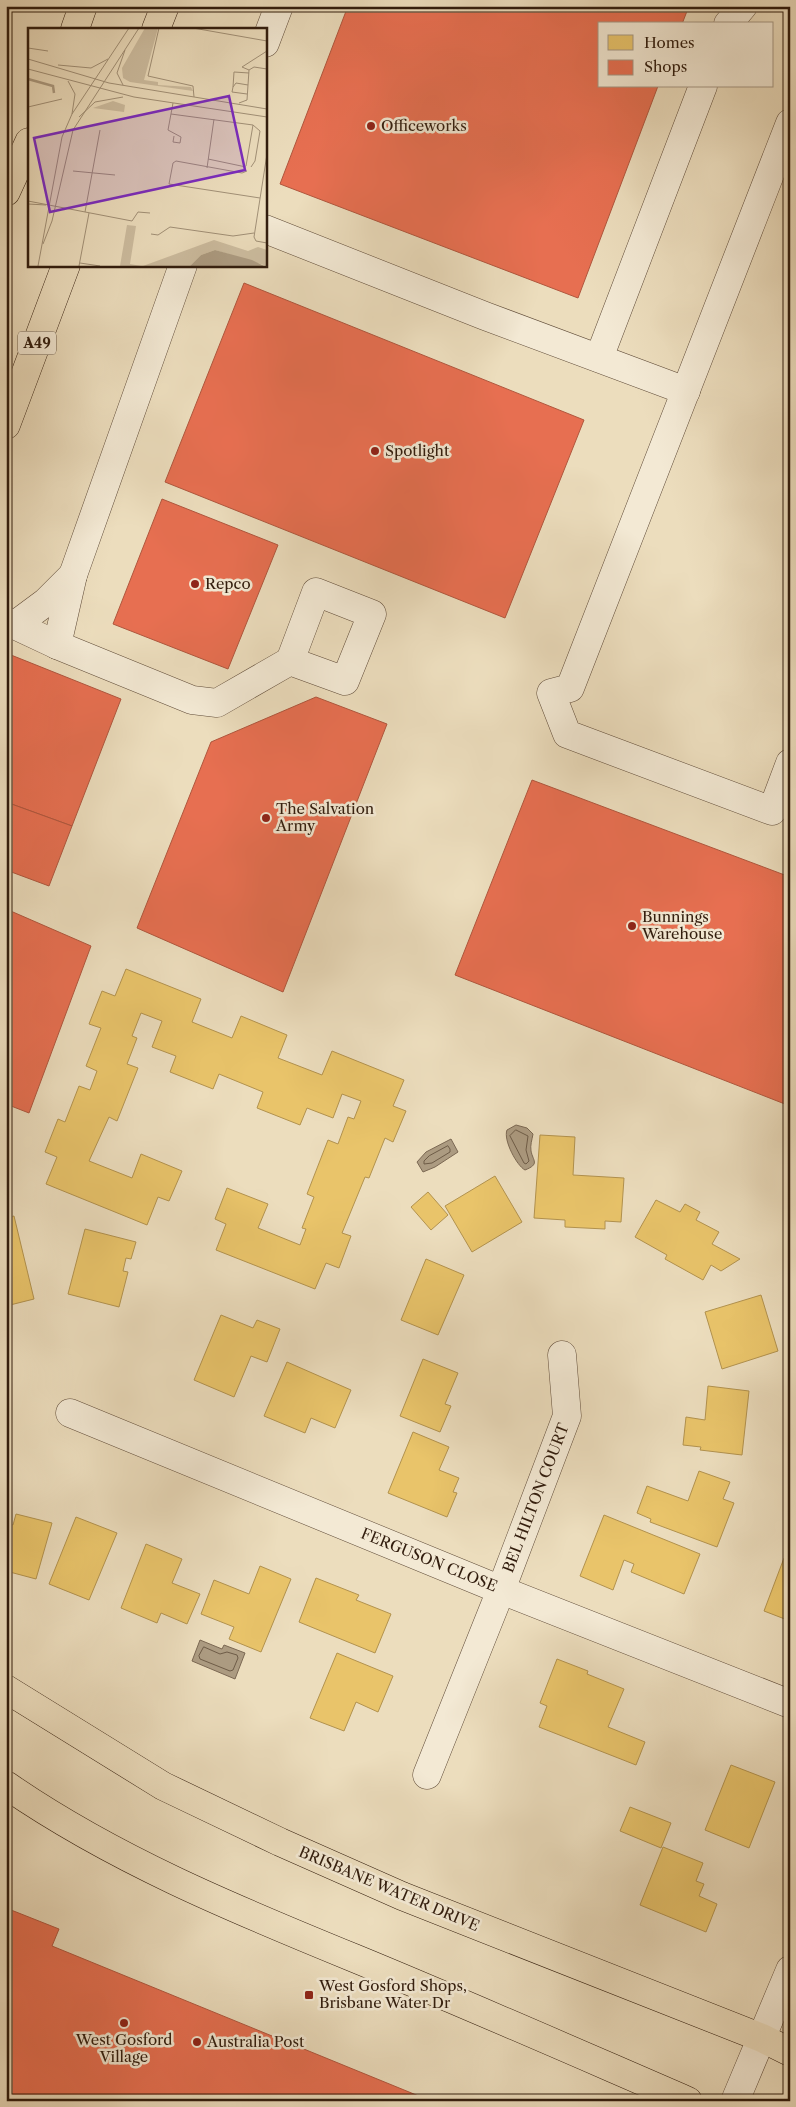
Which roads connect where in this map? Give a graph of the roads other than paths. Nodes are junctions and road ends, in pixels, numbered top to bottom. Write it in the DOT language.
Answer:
graph roads {
  1 [pos="83,6"];
  2 [pos="165,6"];
  3 [pos="278,6"];
  4 [pos="743,6"];
  5 [pos="730,22"];
  6 [pos="74,28"];
  7 [pos="156,28"];
  8 [pos="266,40"];
  9 [pos="702,88"];
  10 [pos="790,123"];
  11 [pos="28,144"];
  12 [pos="6,192"];
  13 [pos="266,229"];
  14 [pos="66,266"];
  15 [pos="183,266"];
  16 [pos="599,358"];
  17 [pos="686,391"];
  18 [pos="6,425"];
  19 [pos="72,575"];
  20 [pos="11,623"];
  21 [pos="57,644"];
  22 [pos="290,660"];
  23 [pos="790,763"];
  24 [pos="562,1355"];
  25 [pos="70,1413"];
  26 [pos="501,1590"];
  27 [pos="6,1689"];
  28 [pos="790,1704"];
  29 [pos="427,1776"];
  30 [pos="6,1785"];
  31 [pos="790,1970"];
  32 [pos="762,2038"];
  33 [pos="790,2052"];
  34 [pos="688,2101"];
  35 [pos="735,2101"];
  1 -- 6 [label="main road"];
  2 -- 7 [label="main road"];
  3 -- 8 [label="street"];
  4 -- 5 [label="street"];
  9 -- 16 [label="street"];
  10 -- 17 [label="street"];
  11 -- 12 [label="main road"];
  13 -- 16 [label="street"];
  14 -- 18 [label="main road, A49"];
  15 -- 19 [label="street"];
  16 -- 17 [label="street"];
  17 -- 23 [label="street"];
  19 -- 20 [label="street"];
  19 -- 21 [label="street"];
  20 -- 21 [label="street"];
  21 -- 22 [label="street"];
  24 -- 26 [label="street, BEL HILTON COURT"];
  25 -- 26 [label="street, FERGUSON CLOSE"];
  26 -- 28 [label="street, FERGUSON CLOSE"];
  26 -- 29 [label="street, BEL HILTON COURT"];
  27 -- 32 [label="main road, BRISBANE WATER DRIVE"];
  30 -- 34 [label="main road"];
  31 -- 32 [label="street"];
  32 -- 33 [label="main road, BRISBANE WATER DRIVE"];
  32 -- 35 [label="street"];
}
